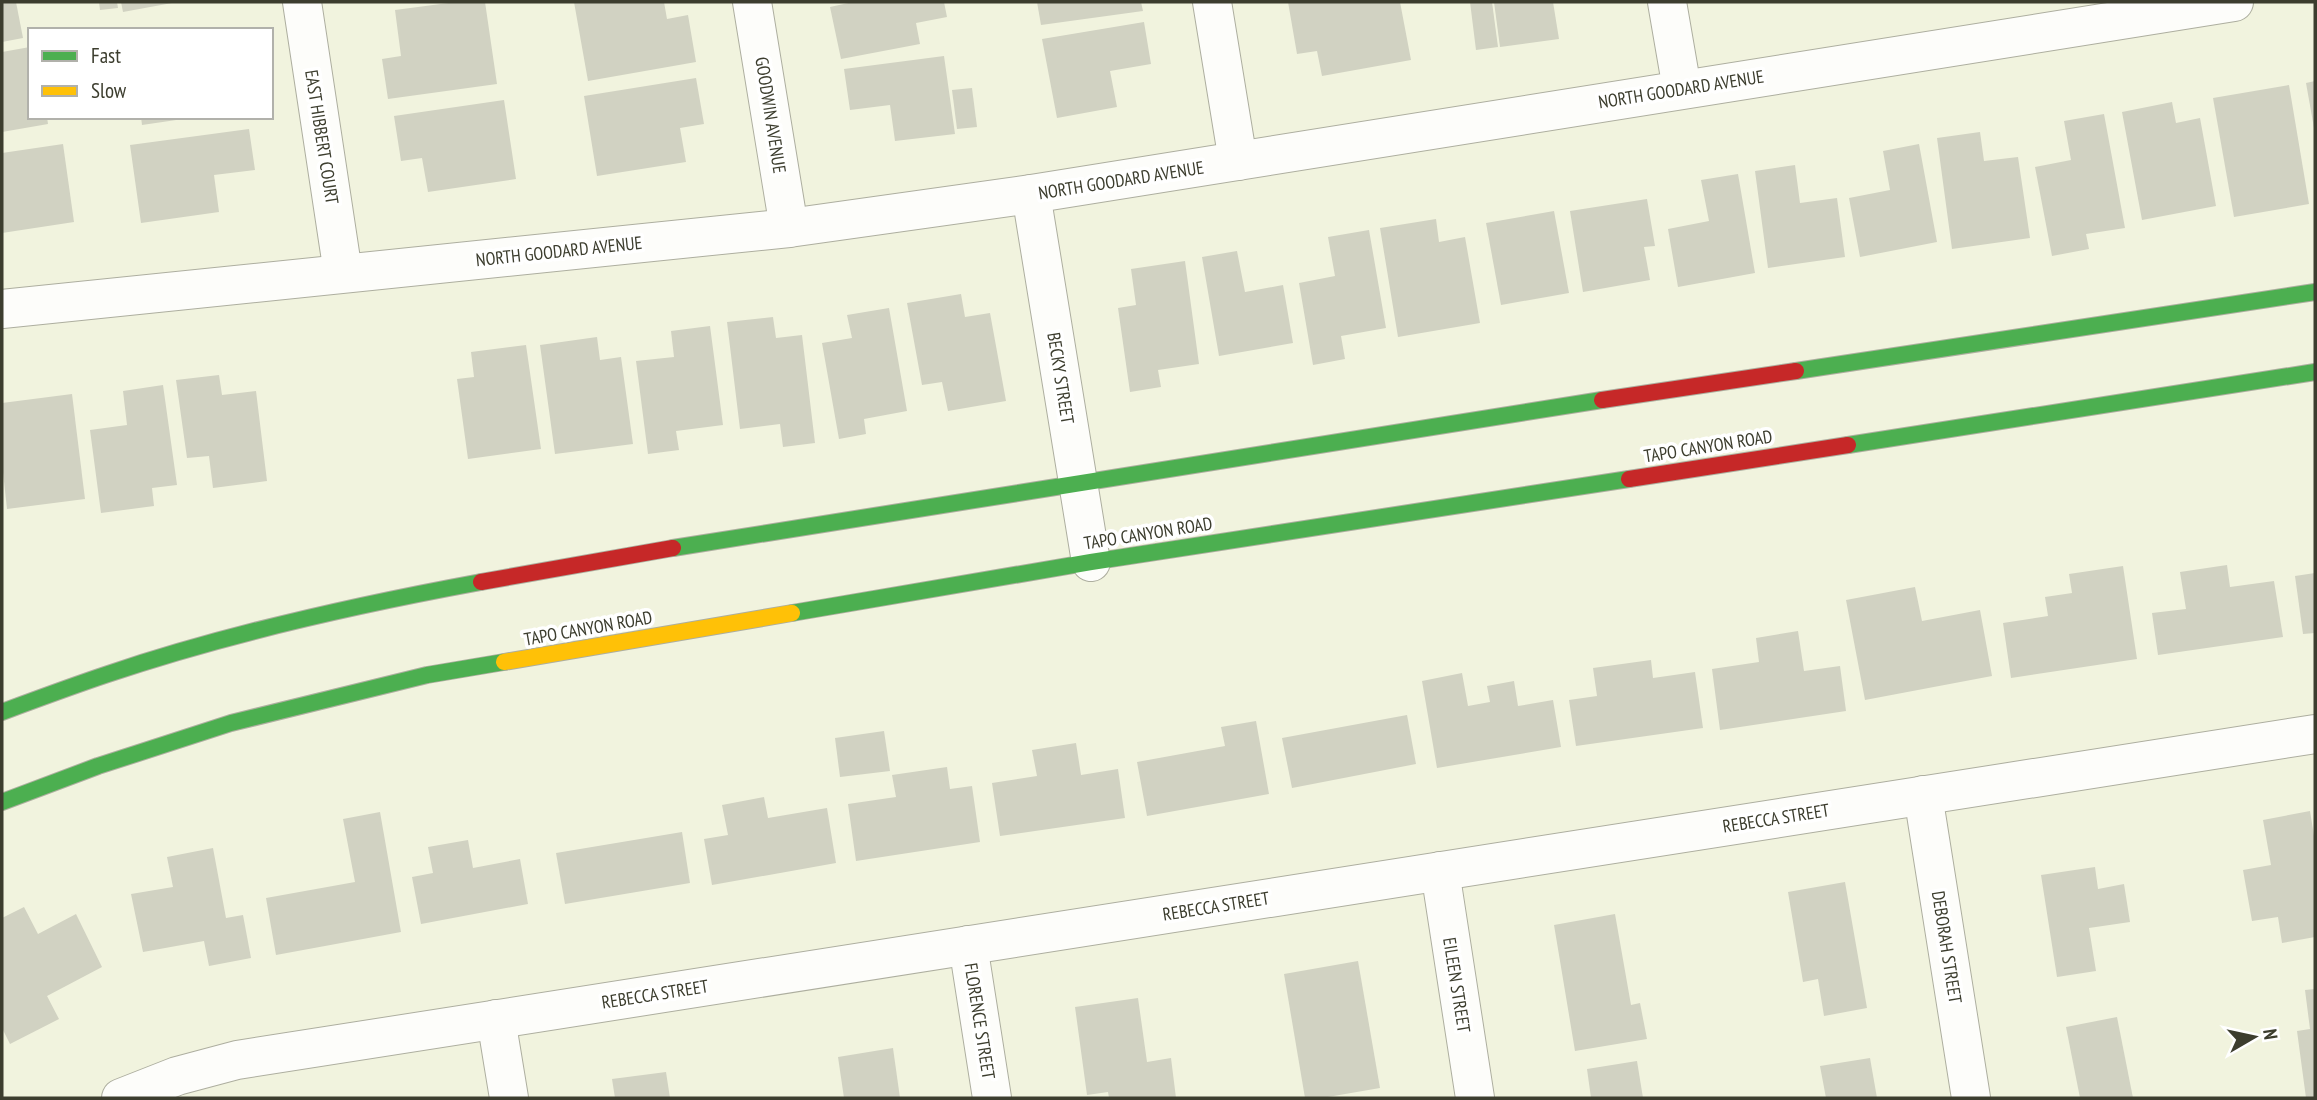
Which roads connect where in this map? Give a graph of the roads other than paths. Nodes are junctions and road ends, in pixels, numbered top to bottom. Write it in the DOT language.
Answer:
graph roads {
  1 [pos="302,2"];
  2 [pos="752,2"];
  3 [pos="1212,2"];
  4 [pos="1667,2"];
  5 [pos="2234,2"];
  6 [pos="2136,9"];
  7 [pos="1682,89"];
  8 [pos="1238,161"];
  9 [pos="1031,194"];
  10 [pos="789,228"];
  11 [pos="343,273"];
  12 [pos="2315,292"];
  13 [pos="2,309"];
  14 [pos="2315,372"];
  15 [pos="1078,482"];
  16 [pos="1091,562"];
  17 [pos="2,712"];
  18 [pos="2315,734"];
  19 [pos="1923,795"];
  20 [pos="2,802"];
  21 [pos="1440,871"];
  22 [pos="968,945"];
  23 [pos="496,1019"];
  24 [pos="121,1098"];
  25 [pos="509,1098"];
  26 [pos="992,1098"];
  27 [pos="1475,1098"];
  28 [pos="1971,1098"];
  1 -- 11 [label="street, EAST HIBBERT COURT"];
  2 -- 10 [label="street, GOODWIN AVENUE"];
  3 -- 8 [label="street"];
  4 -- 7 [label="street"];
  5 -- 6 [label="street, NORTH GOODARD AVENUE"];
  6 -- 7 [label="street, NORTH GOODARD AVENUE"];
  7 -- 8 [label="street, NORTH GOODARD AVENUE"];
  8 -- 9 [label="street, NORTH GOODARD AVENUE"];
  9 -- 10 [label="street, NORTH GOODARD AVENUE"];
  9 -- 15 [label="street, BECKY STREET"];
  10 -- 11 [label="street, NORTH GOODARD AVENUE"];
  11 -- 13 [label="street, NORTH GOODARD AVENUE"];
  12 -- 15 [label="main road"];
  14 -- 16 [label="main road, TAPO CANYON ROAD"];
  15 -- 16 [label="street, BECKY STREET"];
  15 -- 17 [label="main road"];
  16 -- 20 [label="main road, TAPO CANYON ROAD"];
  18 -- 19 [label="street, REBECCA STREET"];
  19 -- 21 [label="street, REBECCA STREET"];
  19 -- 28 [label="street, DEBORAH STREET"];
  21 -- 22 [label="street, REBECCA STREET"];
  21 -- 27 [label="street, EILEEN STREET"];
  22 -- 23 [label="street, REBECCA STREET"];
  22 -- 26 [label="street, FLORENCE STREET"];
  23 -- 24 [label="street, REBECCA STREET"];
  23 -- 25 [label="street"];
}
